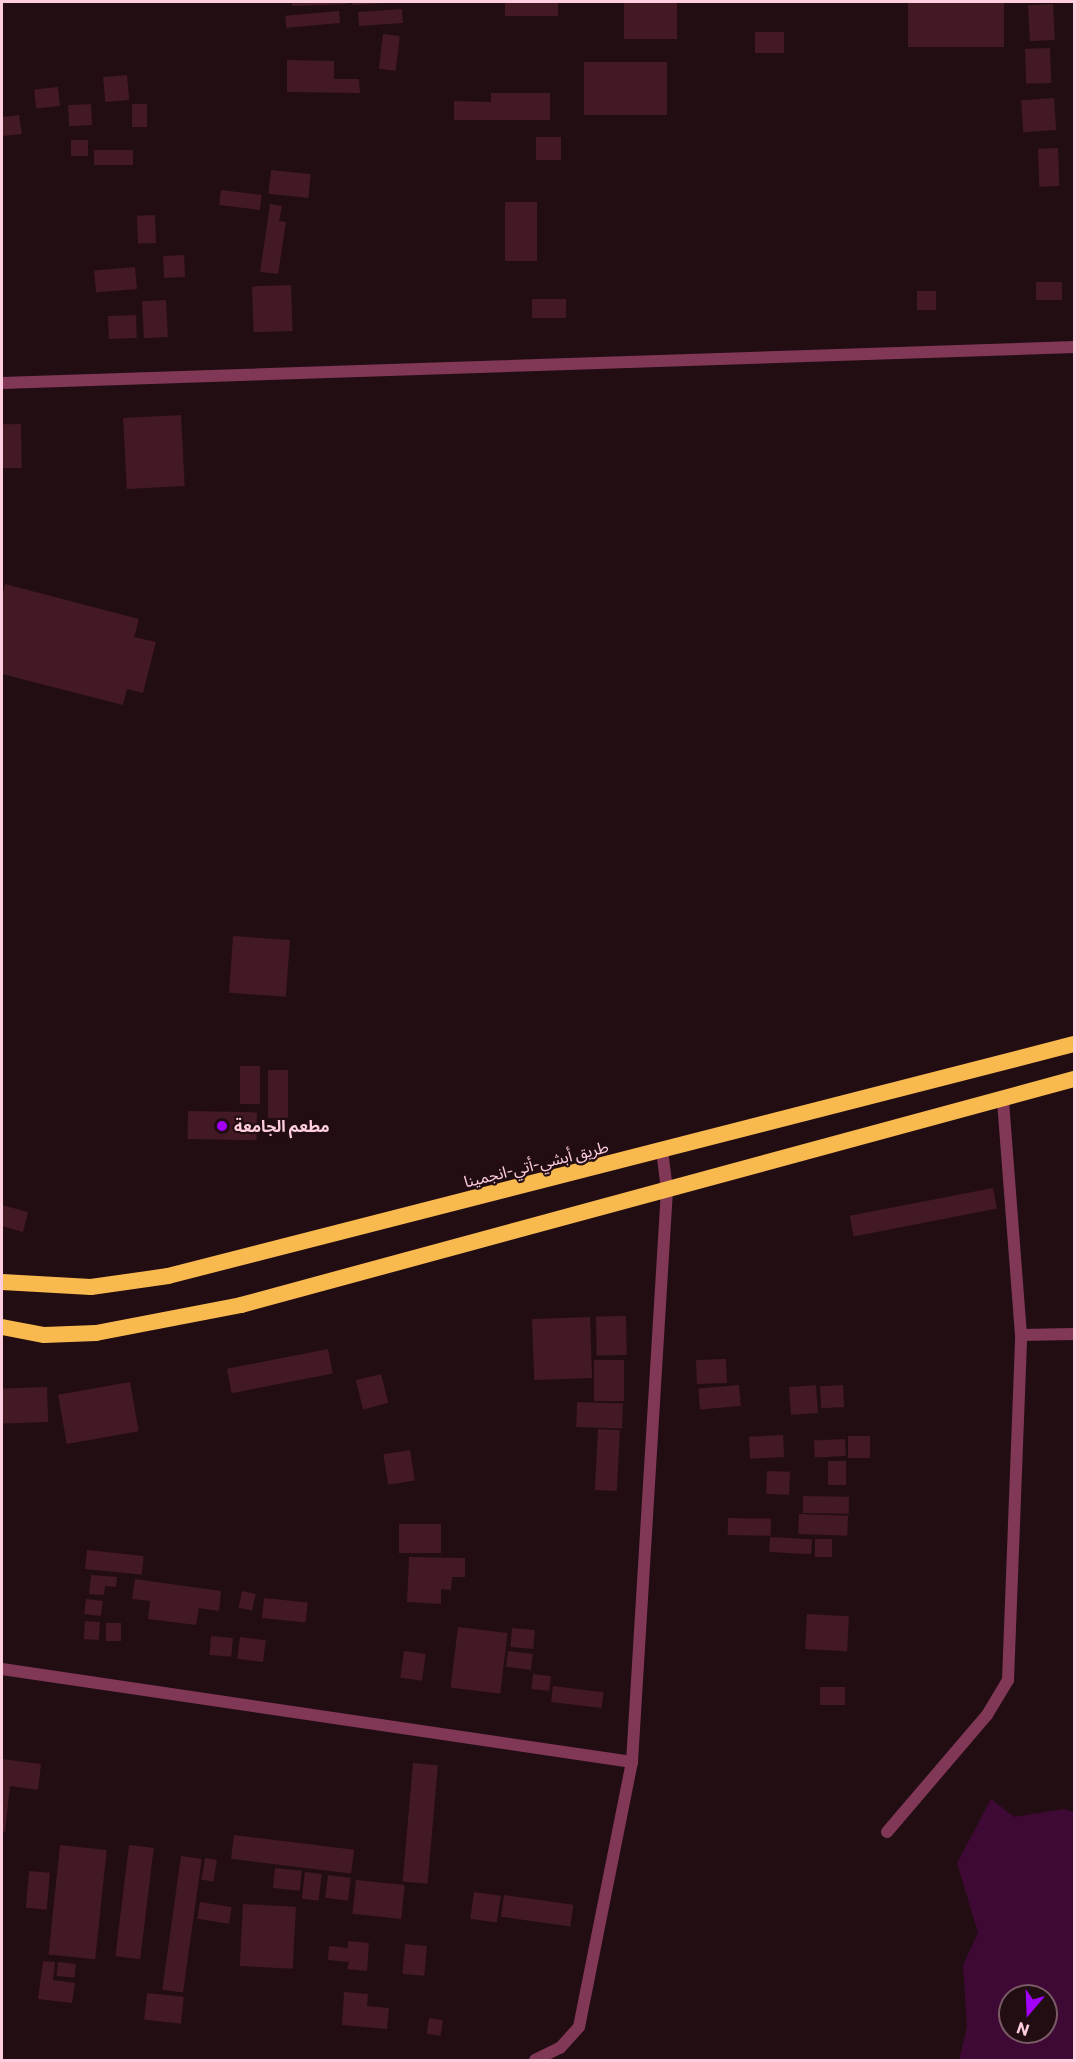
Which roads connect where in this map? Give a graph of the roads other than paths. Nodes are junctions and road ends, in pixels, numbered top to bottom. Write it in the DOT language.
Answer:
graph roads {
  1 [pos="1074,347"];
  2 [pos="2,383"];
  3 [pos="1074,1044"];
  4 [pos="1074,1079"];
  5 [pos="1003,1099"];
  6 [pos="662,1150"];
  7 [pos="667,1190"];
  8 [pos="2,1282"];
  9 [pos="2,1327"];
  10 [pos="1074,1334"];
  11 [pos="1020,1335"];
  12 [pos="2,1669"];
  13 [pos="632,1762"];
  14 [pos="887,1832"];
  15 [pos="535,2061"];
  1 -- 2 [label="street"];
  3 -- 6 [label="highway, طريق أبشي-أتي-انجمينا"];
  4 -- 5 [label="highway"];
  5 -- 7 [label="highway"];
  5 -- 11 [label="street"];
  6 -- 7 [label="street"];
  6 -- 8 [label="highway, طريق أبشي-أتي-انجمينا"];
  7 -- 9 [label="highway"];
  7 -- 13 [label="street"];
  10 -- 11 [label="street"];
  11 -- 14 [label="street"];
  12 -- 13 [label="street"];
  13 -- 15 [label="street"];
}
